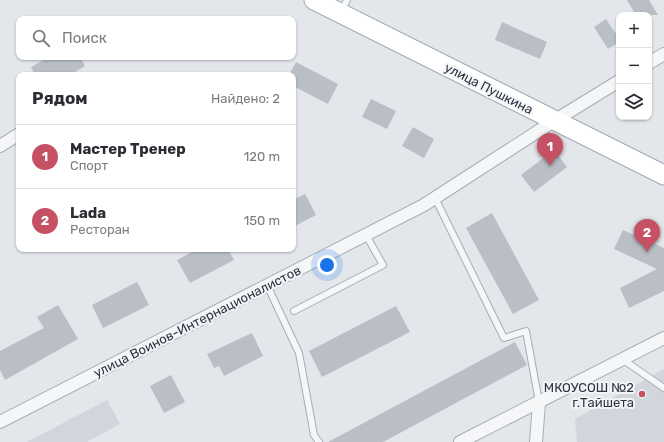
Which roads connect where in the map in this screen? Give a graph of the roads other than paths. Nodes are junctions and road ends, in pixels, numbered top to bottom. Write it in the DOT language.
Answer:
graph roads {
  1 [pos="314,0"];
  2 [pos="344,7"];
  3 [pos="664,54"];
  4 [pos="652,61"];
  5 [pos="616,83"];
  6 [pos="554,121"];
  7 [pos="16,136"];
  8 [pos="0,146"];
  9 [pos="664,175"];
  10 [pos="435,198"];
  11 [pos="366,235"];
  12 [pos="267,285"];
  13 [pos="294,311"];
  14 [pos="664,338"];
  15 [pos="622,359"];
  16 [pos="664,388"];
  17 [pos="539,403"];
  18 [pos="0,422"];
  19 [pos="319,442"];
  20 [pos="460,442"];
  21 [pos="536,442"];
  1 -- 2 [label="main road, улица Пушкина"];
  2 -- 6 [label="main road, улица Пушкина"];
  3 -- 4 [label="street"];
  5 -- 6 [label="street, улица Воинов-Интернационалистов"];
  6 -- 9 [label="main road, улица Пушкина"];
  6 -- 10 [label="street, улица Воинов-Интернационалистов"];
  7 -- 8 [label="street"];
  10 -- 11 [label="street, улица Воинов-Интернационалистов"];
  10 -- 17 [label="lane"];
  11 -- 12 [label="street, улица Воинов-Интернационалистов"];
  11 -- 13 [label="lane"];
  12 -- 18 [label="street, улица Воинов-Интернационалистов"];
  12 -- 19 [label="lane"];
  14 -- 15 [label="street"];
  15 -- 16 [label="lane"];
  15 -- 17 [label="street"];
  17 -- 20 [label="street"];
  17 -- 21 [label="street"];
}
